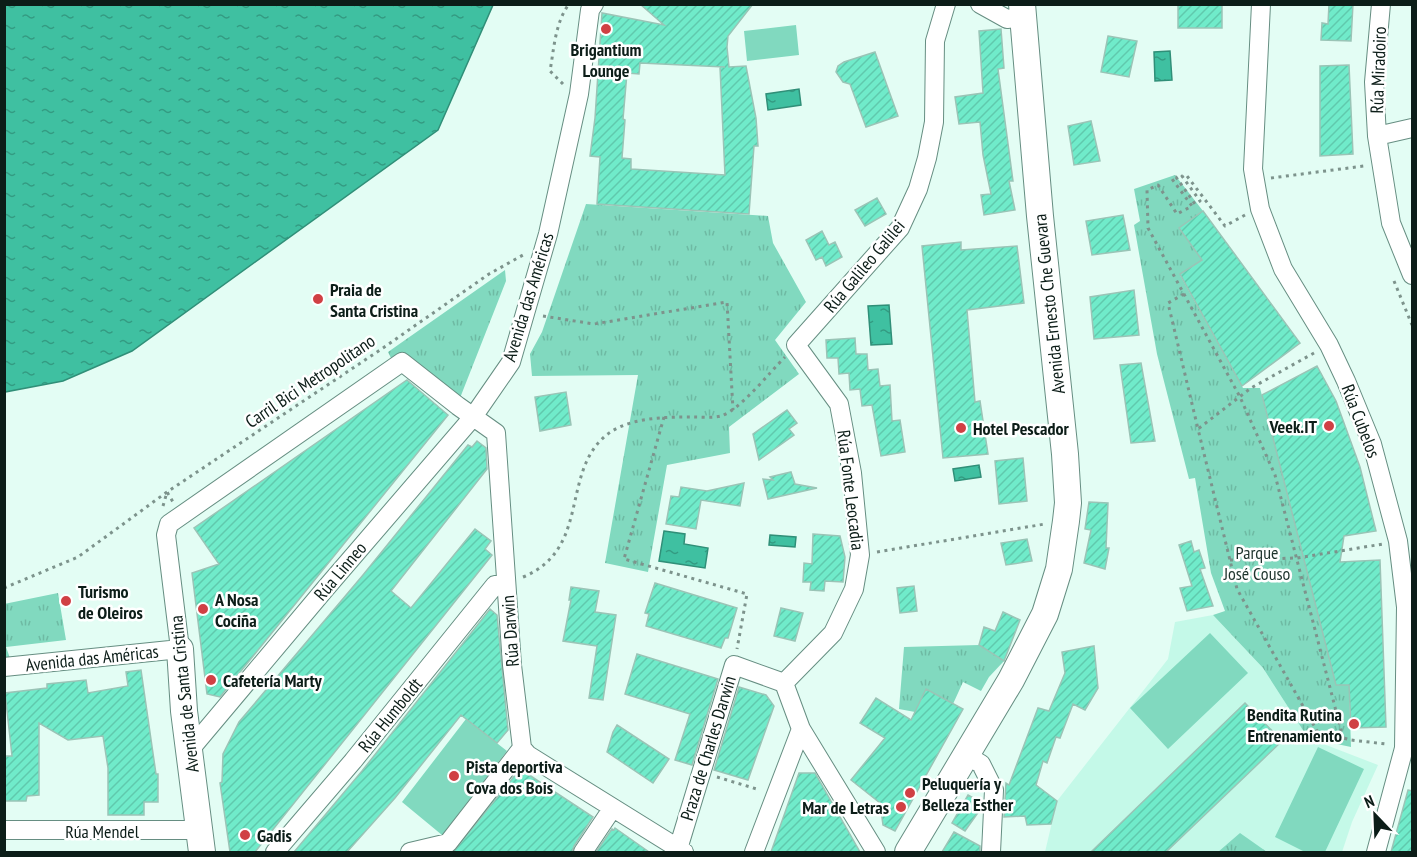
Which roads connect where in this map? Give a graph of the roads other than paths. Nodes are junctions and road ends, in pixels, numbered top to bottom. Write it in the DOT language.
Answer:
graph roads {
  1 [pos="594,4"];
  2 [pos="946,4"];
  3 [pos="1261,4"];
  4 [pos="1381,4"];
  5 [pos="986,8"];
  6 [pos="1023,11"];
  7 [pos="1413,128"];
  8 [pos="1377,136"];
  9 [pos="1413,275"];
  10 [pos="796,345"];
  11 [pos="473,417"];
  12 [pos="506,584"];
  13 [pos="180,649"];
  14 [pos="4,667"];
  15 [pos="784,683"];
  16 [pos="184,711"];
  17 [pos="208,728"];
  18 [pos="801,729"];
  19 [pos="522,748"];
  20 [pos="188,752"];
  21 [pos="966,755"];
  22 [pos="612,809"];
  23 [pos="4,830"];
  24 [pos="201,841"];
  25 [pos="681,850"];
  26 [pos="275,852"];
  27 [pos="410,852"];
  28 [pos="583,852"];
  29 [pos="754,852"];
  30 [pos="876,852"];
  31 [pos="908,852"];
  32 [pos="991,852"];
  33 [pos="1376,852"];
  1 -- 11 [label="street, Avenida das Américas"];
  2 -- 10 [label="street, Rúa Galileo Galilei"];
  3 -- 33 [label="street, Rúa Cubelos"];
  4 -- 8 [label="street, Rúa Miradoiro"];
  5 -- 6 [label="street"];
  6 -- 21 [label="main road, Avenida Ernesto Che Guevara"];
  7 -- 8 [label="street, Rúa Miradoiro"];
  8 -- 9 [label="street, Rúa Miradoiro"];
  10 -- 15 [label="street, Rúa Fonte Leocadia"];
  11 -- 12 [label="street, Rúa Darwin"];
  11 -- 13 [label="street, Avenida de Santa Cristina"];
  11 -- 17 [label="street, Rúa Linneo"];
  12 -- 19 [label="street, Rúa Darwin"];
  12 -- 26 [label="street, Rúa Humboldt"];
  13 -- 14 [label="street, Avenida das Américas"];
  13 -- 16 [label="main road, Avenida de Santa Cristina"];
  15 -- 18 [label="street"];
  15 -- 25 [label="street, Praza de Charles Darwin"];
  16 -- 17 [label="street"];
  16 -- 20 [label="main road, Avenida de Santa Cristina"];
  17 -- 20 [label="street, Rúa Linneo"];
  18 -- 29 [label="street"];
  18 -- 30 [label="street"];
  19 -- 22 [label="street"];
  19 -- 27 [label="street"];
  20 -- 24 [label="main road, Avenida de Santa Cristina"];
  21 -- 31 [label="main road, Avenida Ernesto Che Guevara"];
  21 -- 32 [label="street"];
  22 -- 25 [label="street"];
  22 -- 28 [label="street"];
  23 -- 24 [label="street, Rúa Mendel"];
}
